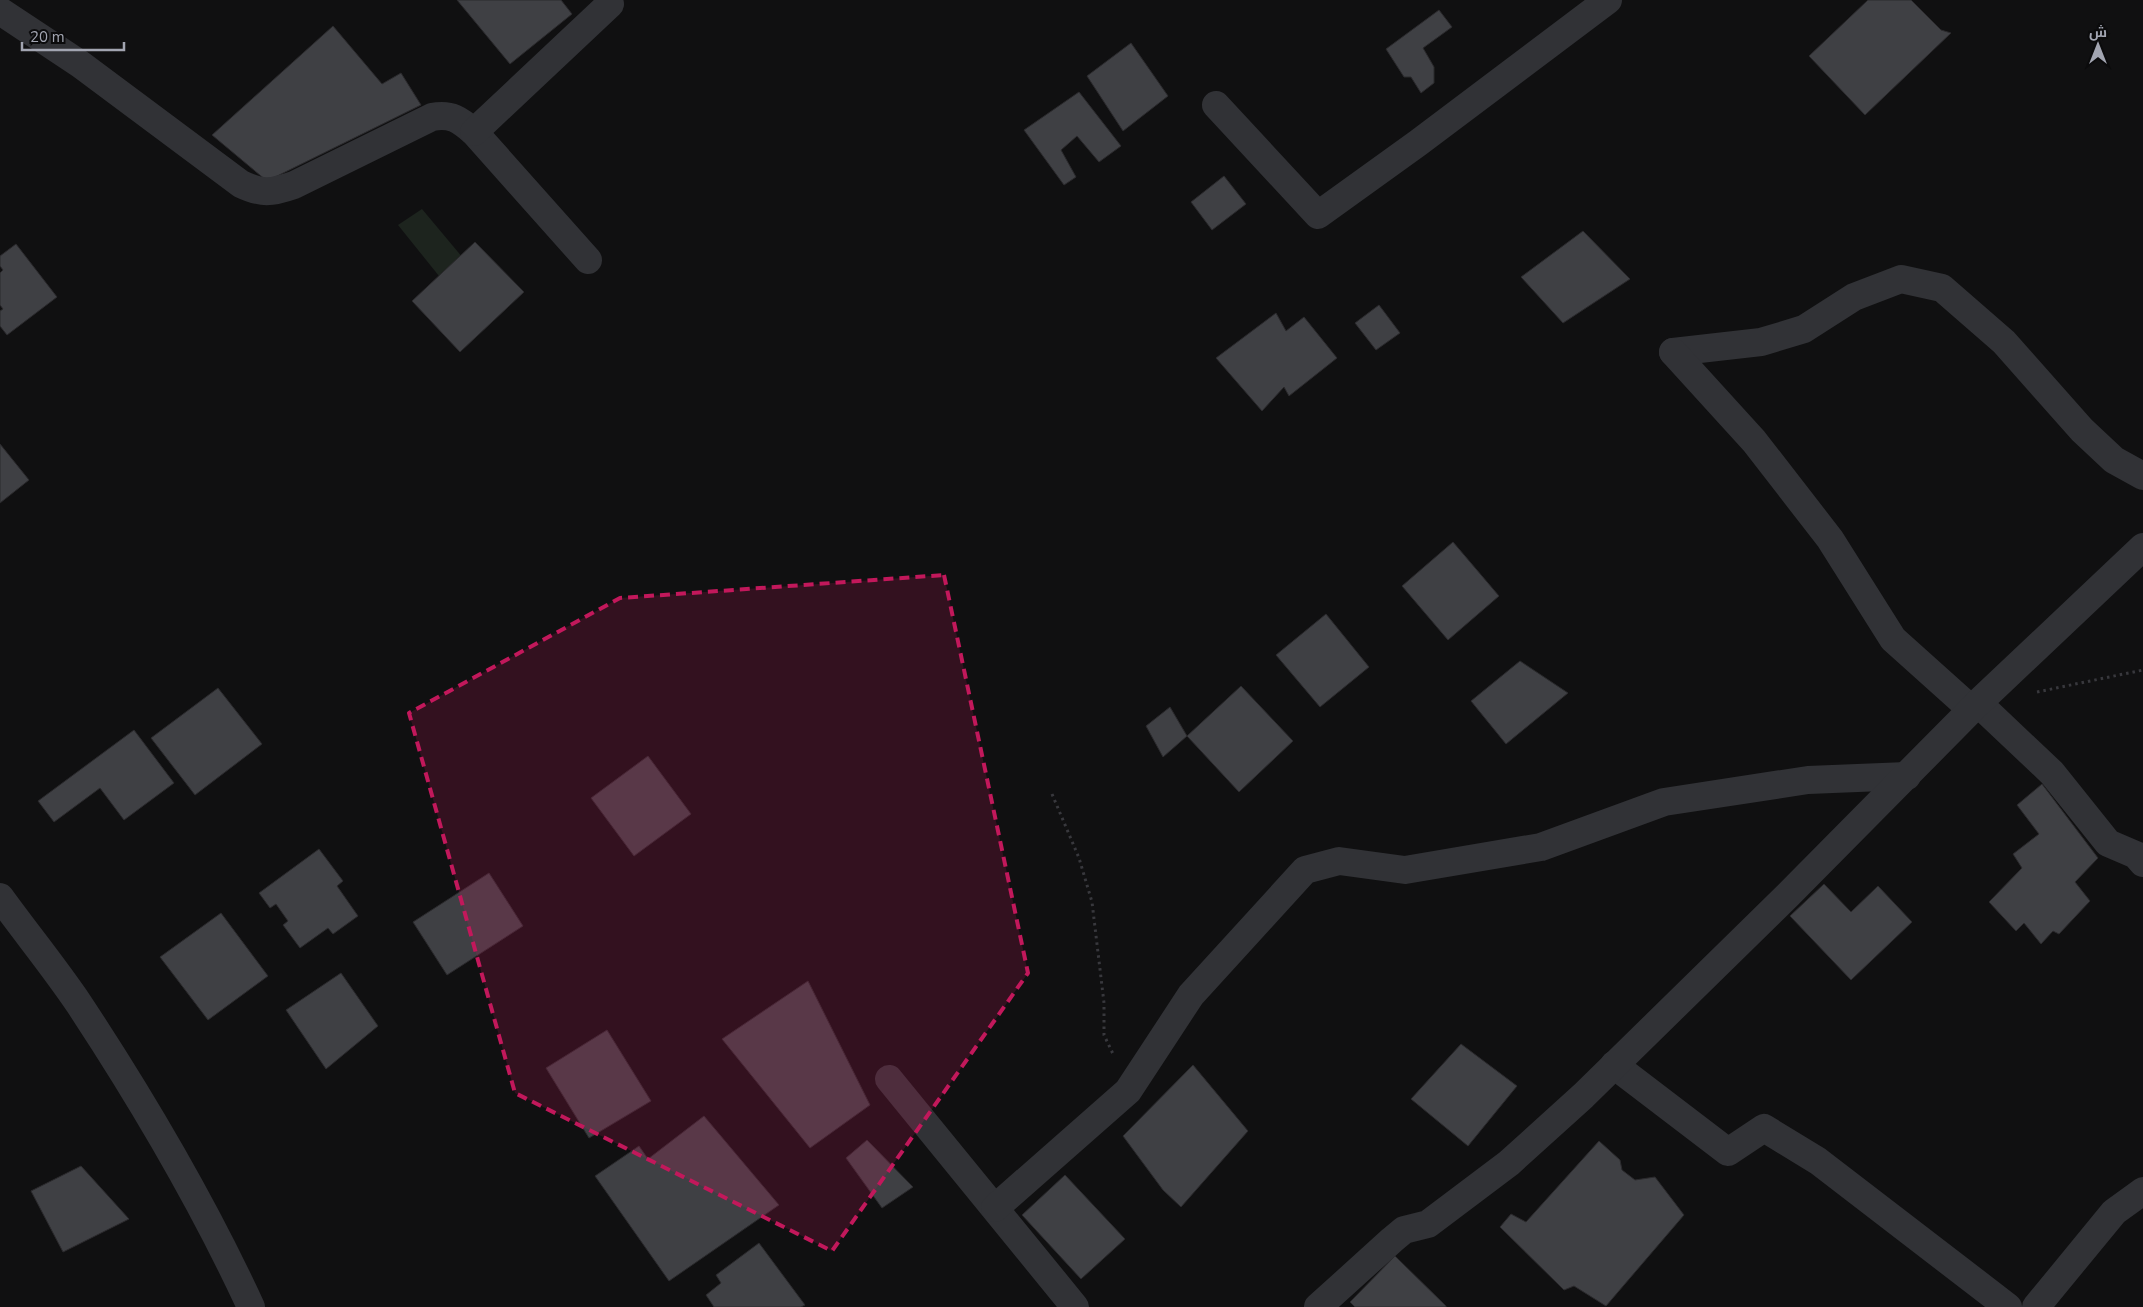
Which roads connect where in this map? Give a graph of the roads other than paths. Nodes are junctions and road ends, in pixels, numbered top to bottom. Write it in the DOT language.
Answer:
graph roads {
  1 [pos="608,0"];
  2 [pos="1608,0"];
  3 [pos="0,11"];
  4 [pos="1216,105"];
  5 [pos="474,132"];
  6 [pos="588,260"];
  7 [pos="2143,476"];
  8 [pos="2143,547"];
  9 [pos="1974,706"];
  10 [pos="1907,776"];
  11 [pos="2143,863"];
  12 [pos="0,897"];
  13 [pos="1614,1065"];
  14 [pos="889,1079"];
  15 [pos="2143,1191"];
  16 [pos="995,1208"];
  17 [pos="251,1307"];
  18 [pos="1074,1307"];
  19 [pos="1318,1307"];
  20 [pos="2008,1307"];
  21 [pos="2036,1307"];
  1 -- 5 [label="street"];
  2 -- 4 [label="street"];
  3 -- 5 [label="street"];
  5 -- 6 [label="street"];
  7 -- 9 [label="street"];
  8 -- 9 [label="street"];
  9 -- 10 [label="street"];
  9 -- 11 [label="street"];
  10 -- 13 [label="street"];
  10 -- 16 [label="street"];
  12 -- 17 [label="street"];
  13 -- 19 [label="street"];
  13 -- 20 [label="street"];
  14 -- 16 [label="street"];
  15 -- 21 [label="street"];
  16 -- 18 [label="street"];
}
